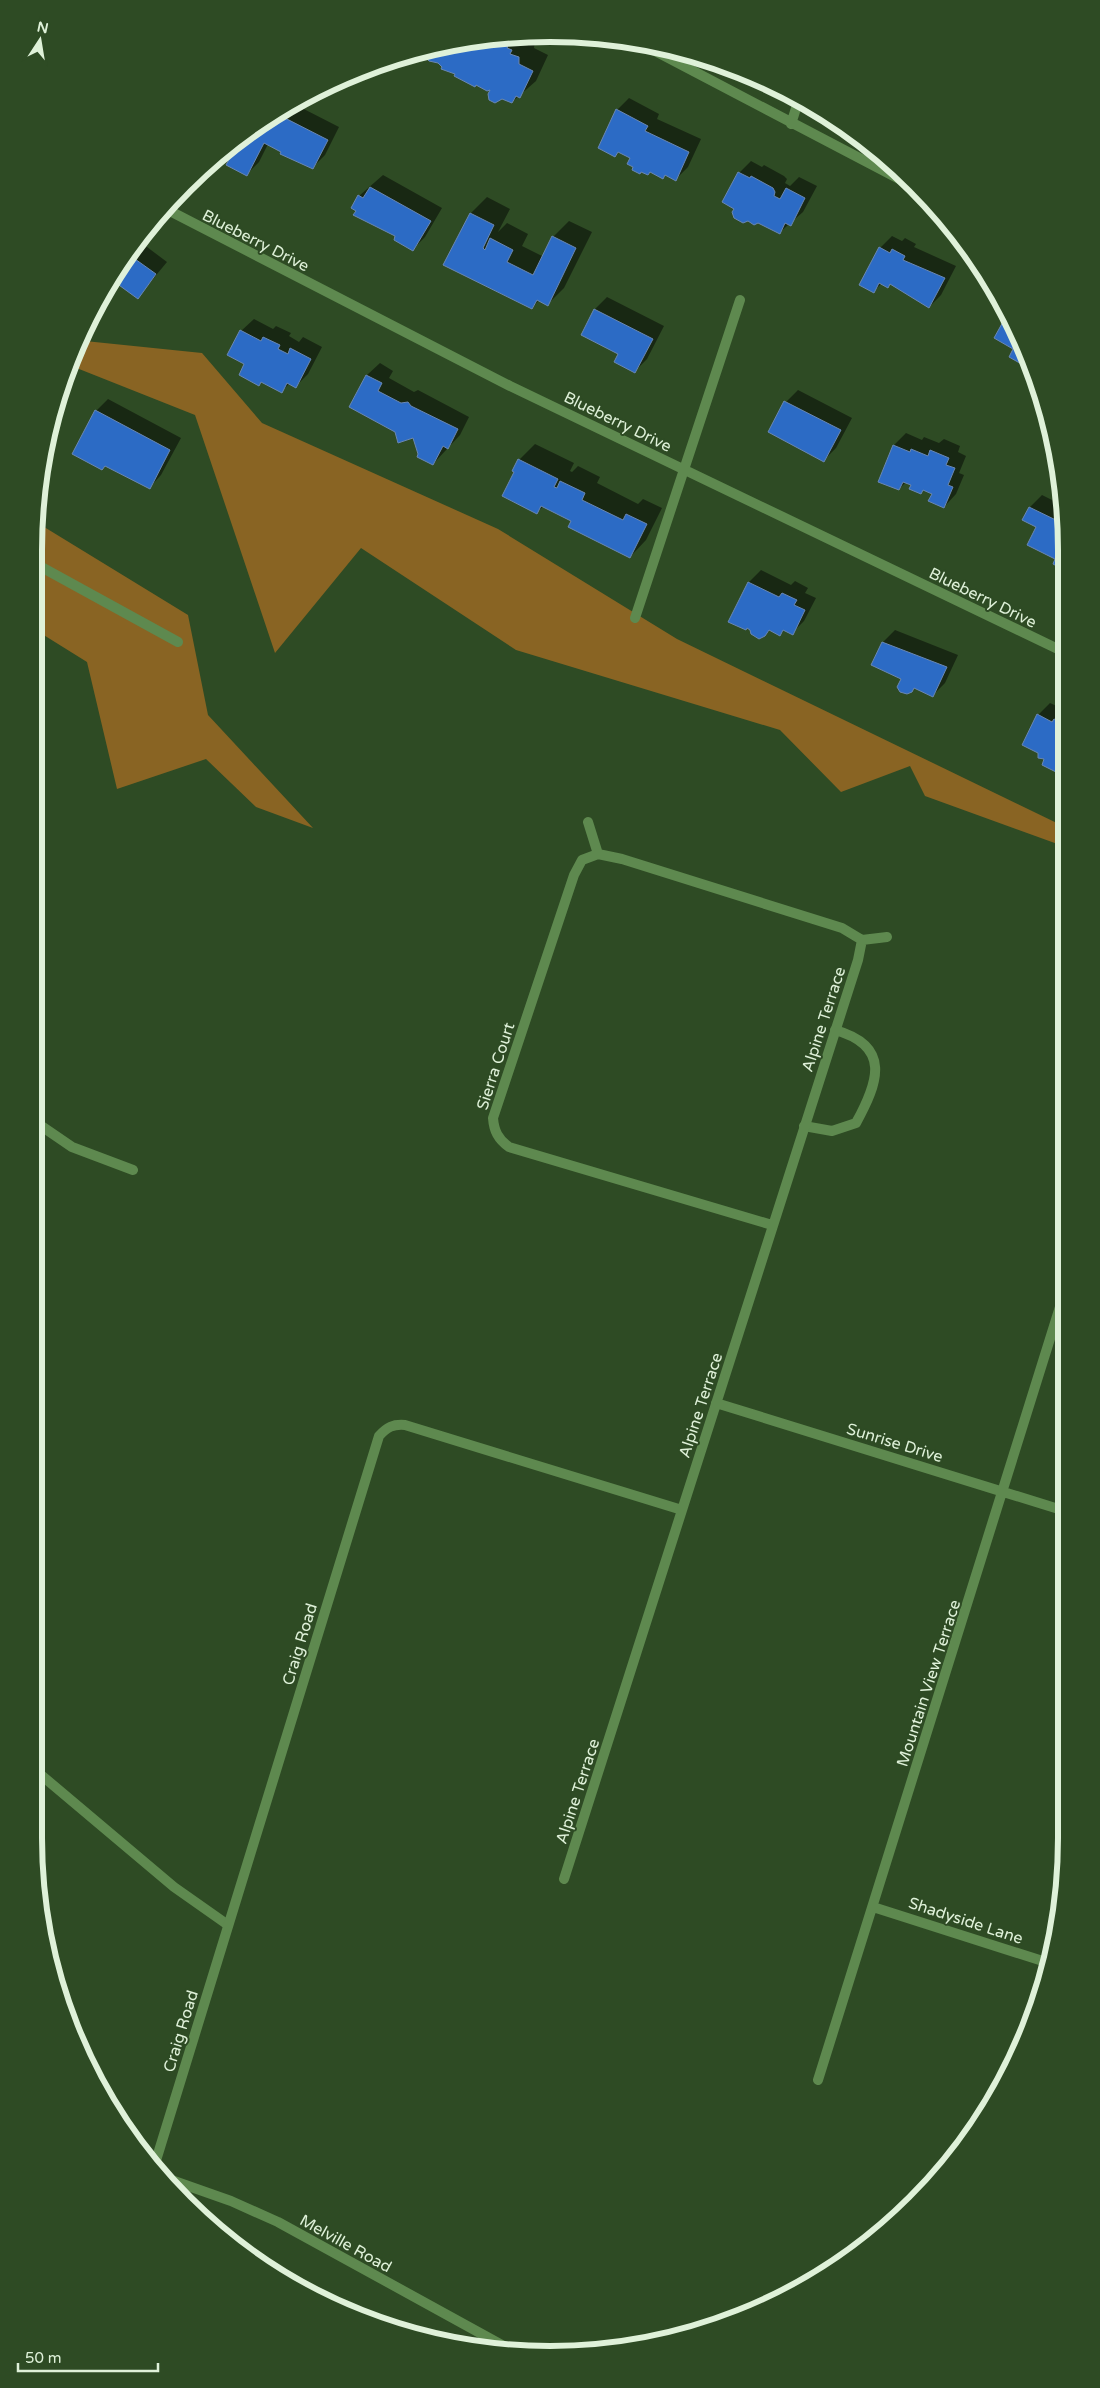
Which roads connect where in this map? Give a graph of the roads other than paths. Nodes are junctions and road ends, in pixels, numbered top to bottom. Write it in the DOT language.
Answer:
graph roads {
  1 [pos="663,56"];
  2 [pos="797,106"];
  3 [pos="791,124"];
  4 [pos="893,176"];
  5 [pos="171,212"];
  6 [pos="740,300"];
  7 [pos="685,470"];
  8 [pos="42,567"];
  9 [pos="635,618"];
  10 [pos="178,642"];
  11 [pos="1058,649"];
  12 [pos="588,822"];
  13 [pos="598,854"];
  14 [pos="887,936"];
  15 [pos="862,940"];
  16 [pos="835,1030"];
  17 [pos="42,1126"];
  18 [pos="804,1126"];
  19 [pos="133,1170"];
  20 [pos="772,1225"];
  21 [pos="1058,1314"];
  22 [pos="716,1403"];
  23 [pos="1004,1492"];
  24 [pos="1058,1509"];
  25 [pos="682,1510"];
  26 [pos="42,1777"];
  27 [pos="564,1879"];
  28 [pos="873,1907"];
  29 [pos="228,1924"];
  30 [pos="1042,1961"];
  31 [pos="818,2080"];
  32 [pos="157,2159"];
  33 [pos="176,2182"];
  34 [pos="497,2342"];
  1 -- 3 [label="street"];
  2 -- 3 [label="street"];
  3 -- 4 [label="street"];
  5 -- 7 [label="street, Blueberry Drive"];
  6 -- 7 [label="street"];
  7 -- 9 [label="street"];
  7 -- 11 [label="street, Blueberry Drive"];
  8 -- 10 [label="street"];
  12 -- 13 [label="street"];
  13 -- 15 [label="street"];
  13 -- 20 [label="street, Sierra Court"];
  14 -- 15 [label="street"];
  15 -- 16 [label="street, Alpine Terrace"];
  16 -- 18 [label="street, Alpine Terrace"];
  16 -- 18 [label="street"];
  17 -- 19 [label="street"];
  18 -- 20 [label="street, Alpine Terrace"];
  20 -- 22 [label="street, Alpine Terrace"];
  21 -- 23 [label="street, Mountain View Terrace"];
  22 -- 23 [label="street, Sunrise Drive"];
  22 -- 25 [label="street, Alpine Terrace"];
  23 -- 24 [label="street, Sunrise Drive"];
  23 -- 28 [label="street, Mountain View Terrace"];
  25 -- 27 [label="street, Alpine Terrace"];
  25 -- 29 [label="street, Craig Road"];
  26 -- 29 [label="street"];
  28 -- 30 [label="street, Shadyside Lane"];
  28 -- 31 [label="street, Mountain View Terrace"];
  29 -- 32 [label="street, Craig Road"];
  33 -- 34 [label="street, Melville Road"];
}
